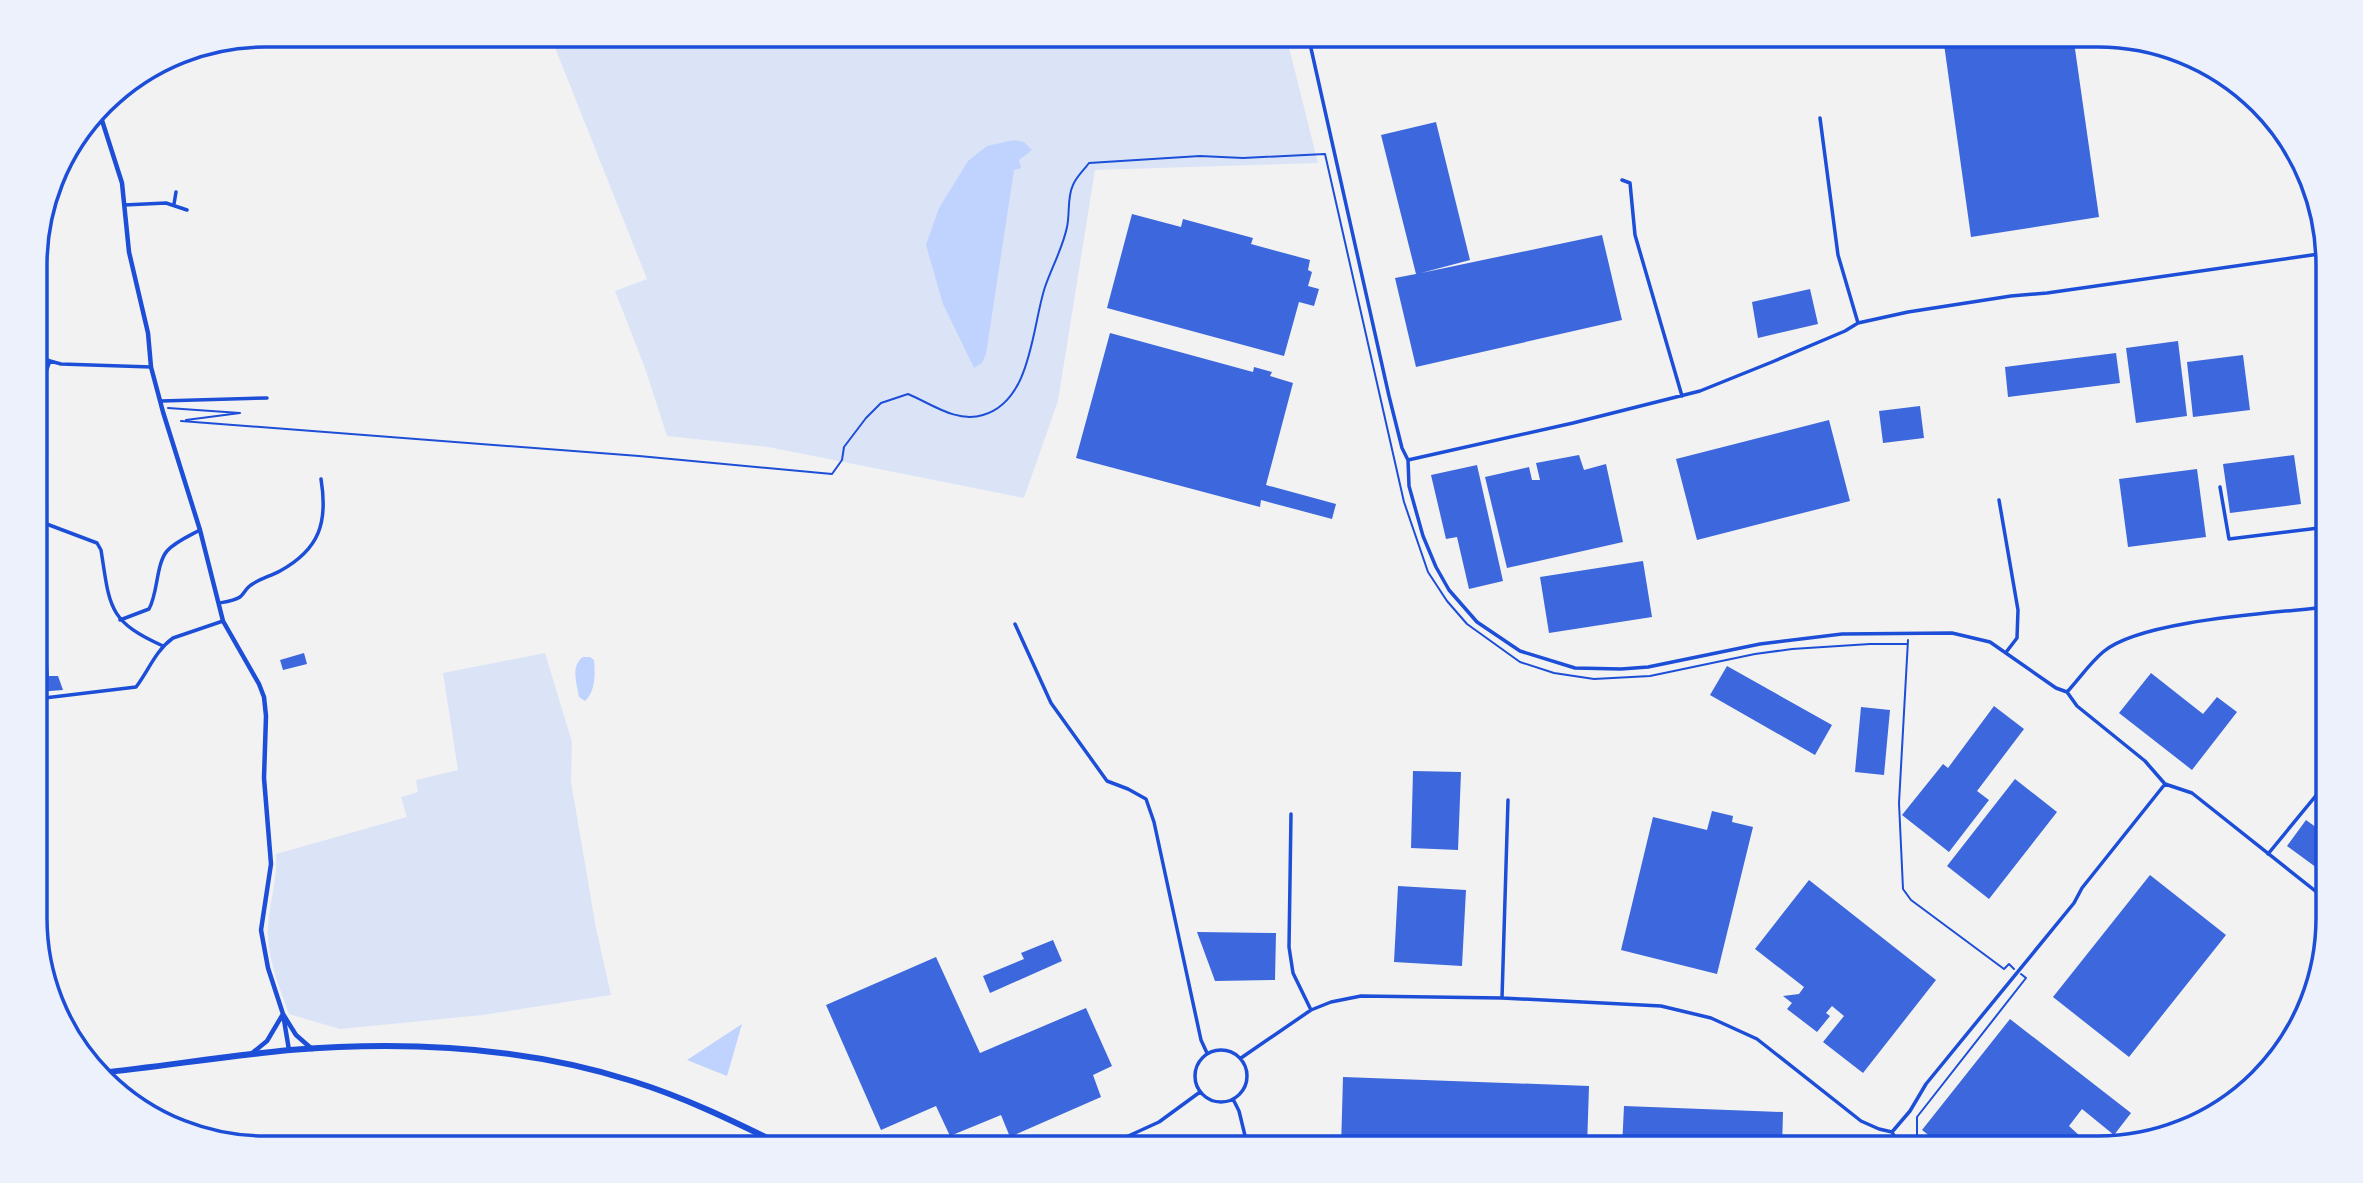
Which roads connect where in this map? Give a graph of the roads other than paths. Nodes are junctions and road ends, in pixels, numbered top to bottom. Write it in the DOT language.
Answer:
graph roads {
  1 [pos="1311,47"];
  2 [pos="1820,118"];
  3 [pos="102,120"];
  4 [pos="1622,180"];
  5 [pos="176,192"];
  6 [pos="174,204"];
  7 [pos="124,205"];
  8 [pos="187,210"];
  9 [pos="2315,255"];
  10 [pos="1858,323"];
  11 [pos="50,361"];
  12 [pos="151,367"];
  13 [pos="48,368"];
  14 [pos="1682,396"];
  15 [pos="267,398"];
  16 [pos="160,401"];
  17 [pos="1408,460"];
  18 [pos="321,479"];
  19 [pos="2220,487"];
  20 [pos="1999,500"];
  21 [pos="48,524"];
  22 [pos="2316,528"];
  23 [pos="200,530"];
  24 [pos="219,604"];
  25 [pos="2316,608"];
  26 [pos="120,620"];
  27 [pos="223,621"];
  28 [pos="1015,624"];
  29 [pos="163,646"];
  30 [pos="2007,652"];
  31 [pos="2067,692"];
  32 [pos="47,698"];
  33 [pos="2165,784"];
  34 [pos="2316,796"];
  35 [pos="1507,800"];
  36 [pos="1291,814"];
  37 [pos="2268,854"];
  38 [pos="2316,892"];
  39 [pos="1502,998"];
  40 [pos="1311,1010"];
  41 [pos="283,1014"];
  42 [pos="312,1049"];
  43 [pos="289,1050"];
  44 [pos="1207,1053"];
  45 [pos="250,1055"];
  46 [pos="1241,1058"];
  47 [pos="111,1072"];
  48 [pos="1200,1092"];
  49 [pos="1233,1100"];
  50 [pos="1892,1132"];
  51 [pos="1245,1135"];
  52 [pos="1894,1135"];
  53 [pos="761,1136"];
  54 [pos="1129,1136"];
  1 -- 17 [label="street"];
  2 -- 10 [label="street"];
  3 -- 7 [label="street"];
  4 -- 14 [label="street"];
  5 -- 6 [label="street"];
  6 -- 7 [label="street"];
  6 -- 8 [label="street"];
  7 -- 12 [label="street"];
  9 -- 10 [label="street"];
  10 -- 14 [label="street"];
  11 -- 12 [label="street"];
  11 -- 13 [label="street"];
  12 -- 16 [label="street"];
  14 -- 17 [label="street"];
  15 -- 16 [label="street"];
  16 -- 23 [label="street"];
  17 -- 30 [label="street"];
  18 -- 24 [label="street"];
  19 -- 22 [label="street"];
  20 -- 30 [label="street"];
  21 -- 26 [label="street"];
  23 -- 24 [label="street"];
  23 -- 26 [label="street"];
  24 -- 27 [label="street"];
  25 -- 31 [label="street"];
  26 -- 29 [label="street"];
  27 -- 29 [label="street"];
  27 -- 41 [label="street"];
  28 -- 44 [label="street"];
  29 -- 32 [label="street"];
  30 -- 31 [label="street"];
  31 -- 33 [label="street"];
  33 -- 37 [label="street"];
  33 -- 50 [label="street"];
  34 -- 37 [label="street"];
  35 -- 39 [label="street"];
  36 -- 40 [label="street"];
  37 -- 38 [label="street"];
  39 -- 40 [label="street"];
  39 -- 50 [label="street"];
  40 -- 46 [label="street"];
  41 -- 42 [label="street"];
  41 -- 43 [label="street"];
  41 -- 45 [label="street"];
  42 -- 43 [label="highway"];
  42 -- 53 [label="highway"];
  43 -- 45 [label="highway"];
  44 -- 46 [label="street"];
  44 -- 48 [label="street"];
  45 -- 47 [label="highway"];
  46 -- 49 [label="street"];
  48 -- 49 [label="street"];
  48 -- 54 [label="street"];
  49 -- 51 [label="street"];
  50 -- 52 [label="street"];
}
